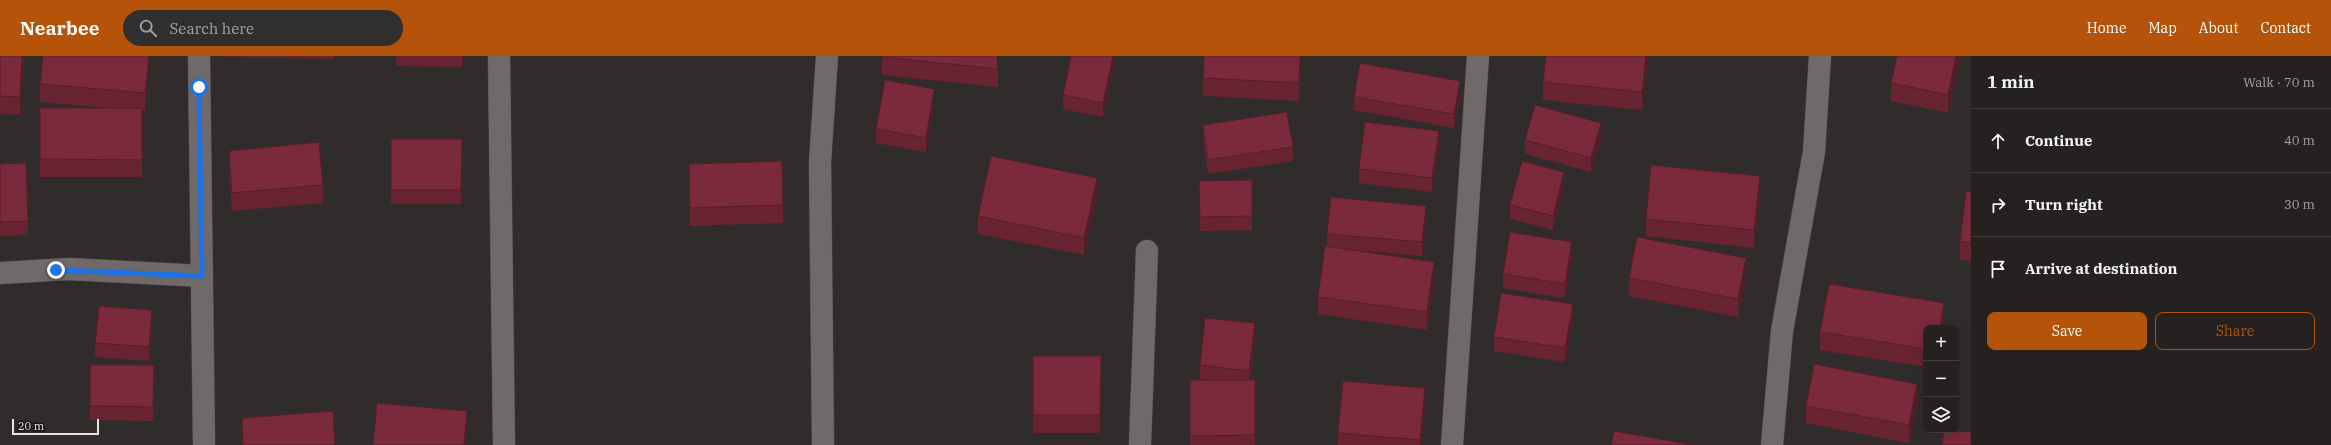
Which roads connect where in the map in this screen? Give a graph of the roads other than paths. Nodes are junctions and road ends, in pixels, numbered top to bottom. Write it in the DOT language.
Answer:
graph roads {
  1 [pos="199,56"];
  2 [pos="499,56"];
  3 [pos="827,56"];
  4 [pos="1478,56"];
  5 [pos="1820,56"];
  6 [pos="1147,251"];
  7 [pos="0,273"];
  8 [pos="202,276"];
  9 [pos="204,445"];
  10 [pos="504,445"];
  11 [pos="822,445"];
  12 [pos="1140,445"];
  13 [pos="1452,445"];
  14 [pos="1772,445"];
  1 -- 8 [label="street"];
  2 -- 10 [label="street"];
  3 -- 11 [label="street"];
  4 -- 13 [label="street"];
  5 -- 14 [label="street"];
  6 -- 12 [label="street"];
  7 -- 8 [label="street"];
  8 -- 9 [label="street"];
}
